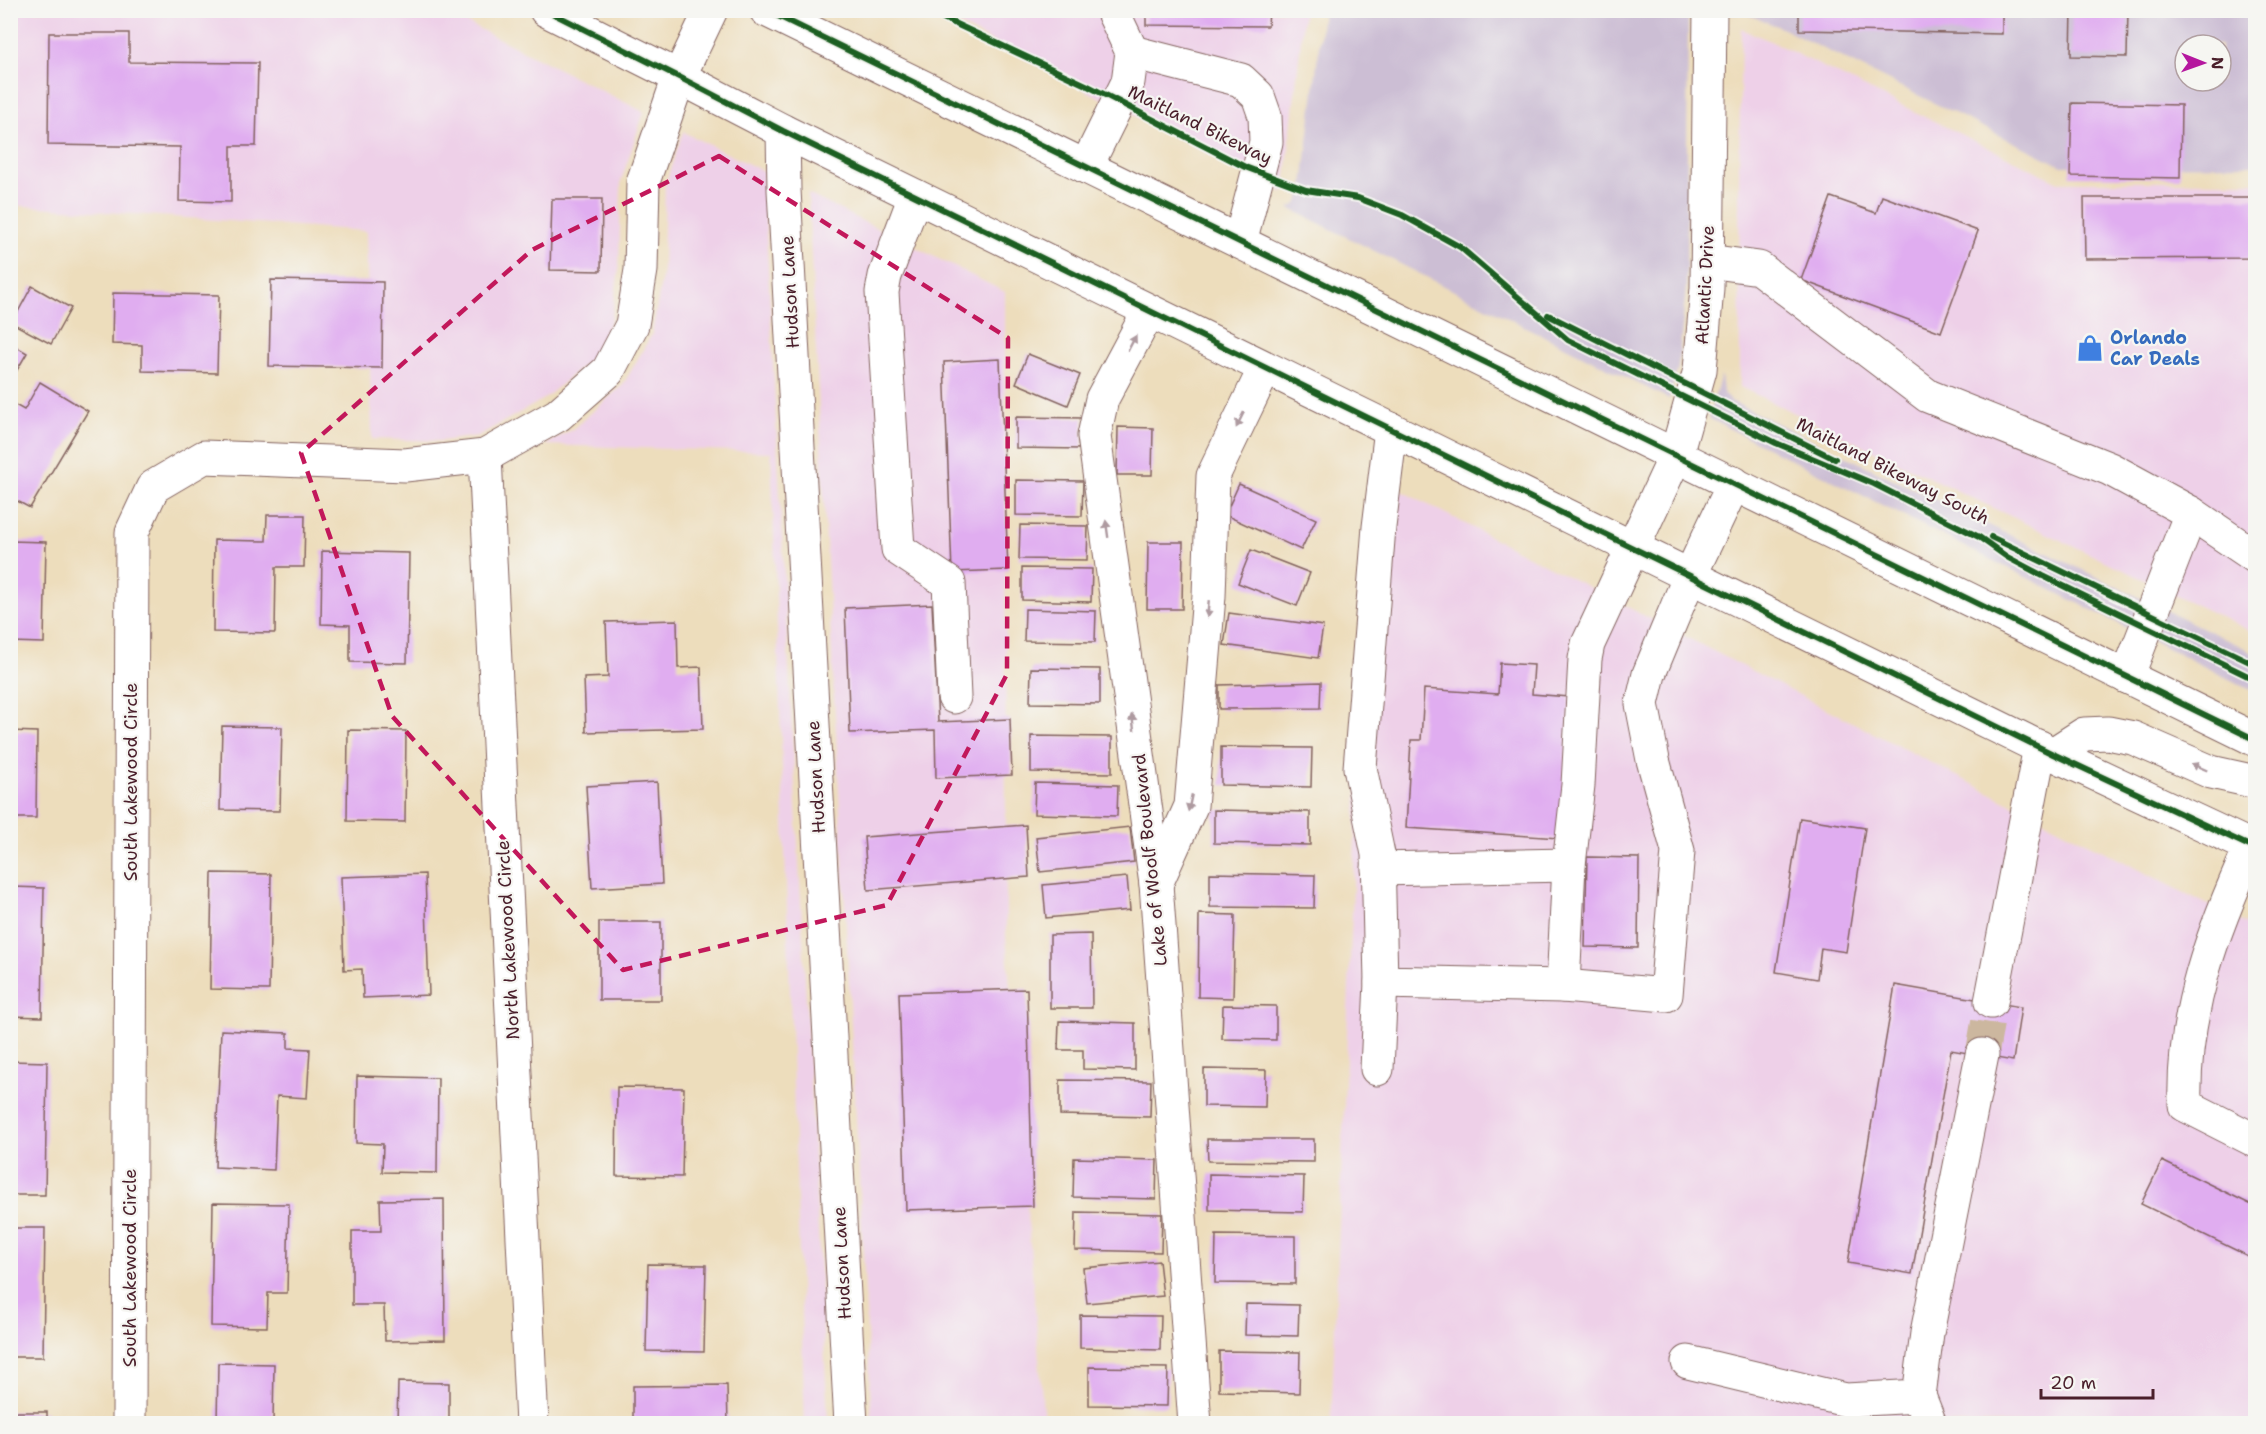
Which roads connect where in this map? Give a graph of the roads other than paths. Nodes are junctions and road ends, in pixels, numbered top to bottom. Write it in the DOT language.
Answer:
graph roads {
  1 [pos="546,10"];
  2 [pos="711,10"];
  3 [pos="766,10"];
  4 [pos="1113,10"];
  5 [pos="1710,10"];
  6 [pos="1132,52"];
  7 [pos="679,77"];
  8 [pos="783,131"];
  9 [pos="1086,167"];
  10 [pos="915,196"];
  11 [pos="1240,242"];
  12 [pos="1708,261"];
  13 [pos="1149,311"];
  14 [pos="1265,368"];
  15 [pos="1390,429"];
  16 [pos="1676,455"];
  17 [pos="485,456"];
  18 [pos="1734,483"];
  19 [pos="2191,513"];
  20 [pos="1634,548"];
  21 [pos="2256,557"];
  22 [pos="1690,576"];
  23 [pos="2127,677"];
  24 [pos="954,697"];
  25 [pos="2256,740"];
  26 [pos="2047,750"];
  27 [pos="2256,782"];
  28 [pos="2253,848"];
  29 [pos="1569,865"];
  30 [pos="1378,869"];
  31 [pos="1156,884"];
  32 [pos="1381,982"];
  33 [pos="1563,986"];
  34 [pos="1991,1002"];
  35 [pos="1982,1055"];
  36 [pos="1377,1069"];
  37 [pos="2256,1141"];
  38 [pos="1688,1362"];
  39 [pos="1924,1410"];
  40 [pos="129,1424"];
  41 [pos="532,1424"];
  42 [pos="851,1424"];
  43 [pos="1195,1424"];
  1 -- 7 [label="street"];
  2 -- 7 [label="street"];
  3 -- 9 [label="street"];
  4 -- 6 [label="street"];
  5 -- 12 [label="street, Atlantic Drive"];
  6 -- 9 [label="street"];
  6 -- 11 [label="street"];
  7 -- 8 [label="street"];
  7 -- 17 [label="street"];
  8 -- 10 [label="street"];
  8 -- 42 [label="street, Hudson Lane"];
  9 -- 11 [label="street"];
  10 -- 13 [label="street"];
  10 -- 24 [label="street"];
  11 -- 16 [label="street"];
  12 -- 16 [label="street, Atlantic Drive"];
  12 -- 19 [label="street"];
  13 -- 14 [label="street"];
  31 -- 13 [label="street, Lake of Woolf Boulevard, one-way"];
  14 -- 15 [label="street"];
  14 -- 31 [label="street, one-way"];
  15 -- 20 [label="street"];
  15 -- 30 [label="street"];
  16 -- 18 [label="street"];
  16 -- 20 [label="street, Atlantic Drive"];
  17 -- 40 [label="street, South Lakewood Circle"];
  17 -- 41 [label="street, North Lakewood Circle"];
  18 -- 22 [label="street"];
  18 -- 23 [label="street"];
  19 -- 21 [label="street"];
  19 -- 23 [label="street"];
  20 -- 22 [label="street"];
  20 -- 29 [label="street, Atlantic Drive"];
  22 -- 26 [label="street"];
  22 -- 33 [label="street"];
  23 -- 25 [label="street"];
  27 -- 26 [label="street, one-way"];
  26 -- 28 [label="street"];
  26 -- 34 [label="street"];
  28 -- 37 [label="street"];
  29 -- 30 [label="street"];
  29 -- 33 [label="street, Atlantic Drive"];
  30 -- 32 [label="street"];
  31 -- 43 [label="street, Lake of Woolf Boulevard"];
  32 -- 33 [label="street"];
  32 -- 36 [label="street"];
  35 -- 39 [label="street"];
  38 -- 39 [label="street"];
}
